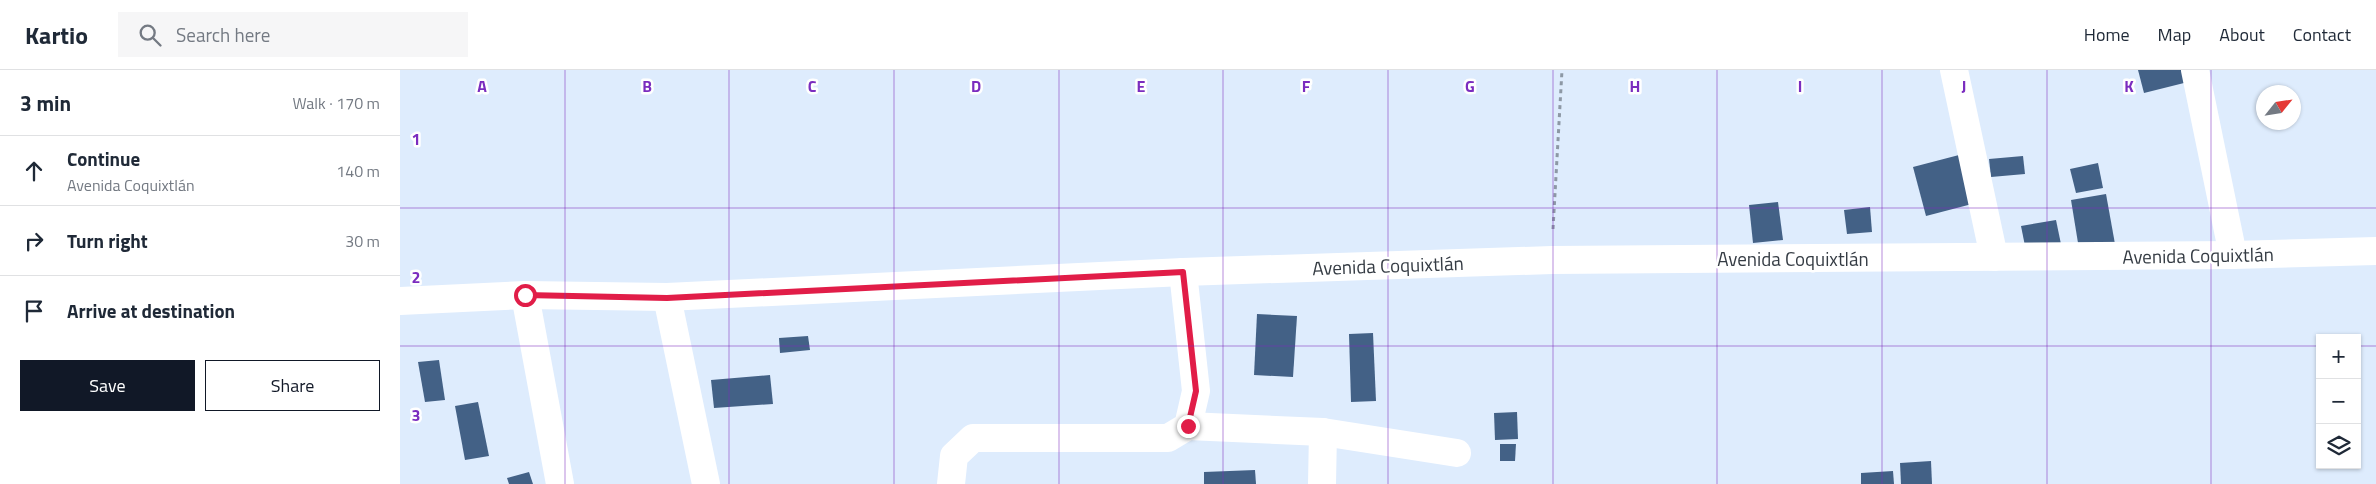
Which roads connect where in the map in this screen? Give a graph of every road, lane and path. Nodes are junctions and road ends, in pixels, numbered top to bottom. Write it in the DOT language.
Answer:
graph roads {
  1 [pos="1562,70"];
  2 [pos="1954,70"];
  3 [pos="2195,70"];
  4 [pos="2376,251"];
  5 [pos="2233,256"];
  6 [pos="1994,257"];
  7 [pos="1552,260"];
  8 [pos="1183,272"];
  9 [pos="525,295"];
  10 [pos="667,298"];
  11 [pos="400,301"];
  12 [pos="1188,426"];
  13 [pos="1323,432"];
  14 [pos="1457,453"];
  15 [pos="560,484"];
  16 [pos="706,484"];
  17 [pos="951,484"];
  18 [pos="1322,484"];
  1 -- 7 [label="path"];
  2 -- 6 [label="street"];
  3 -- 5 [label="street"];
  4 -- 5 [label="street, Avenida Coquixtlán"];
  5 -- 6 [label="street, Avenida Coquixtlán"];
  6 -- 7 [label="street, Avenida Coquixtlán"];
  7 -- 8 [label="street, Avenida Coquixtlán"];
  8 -- 10 [label="street, Avenida Coquixtlán"];
  8 -- 12 [label="street"];
  9 -- 10 [label="street, Avenida Coquixtlán"];
  9 -- 11 [label="street, Avenida Coquixtlán"];
  9 -- 15 [label="street"];
  10 -- 16 [label="street"];
  12 -- 13 [label="street"];
  12 -- 17 [label="street"];
  13 -- 14 [label="street"];
  13 -- 18 [label="street"];
}
